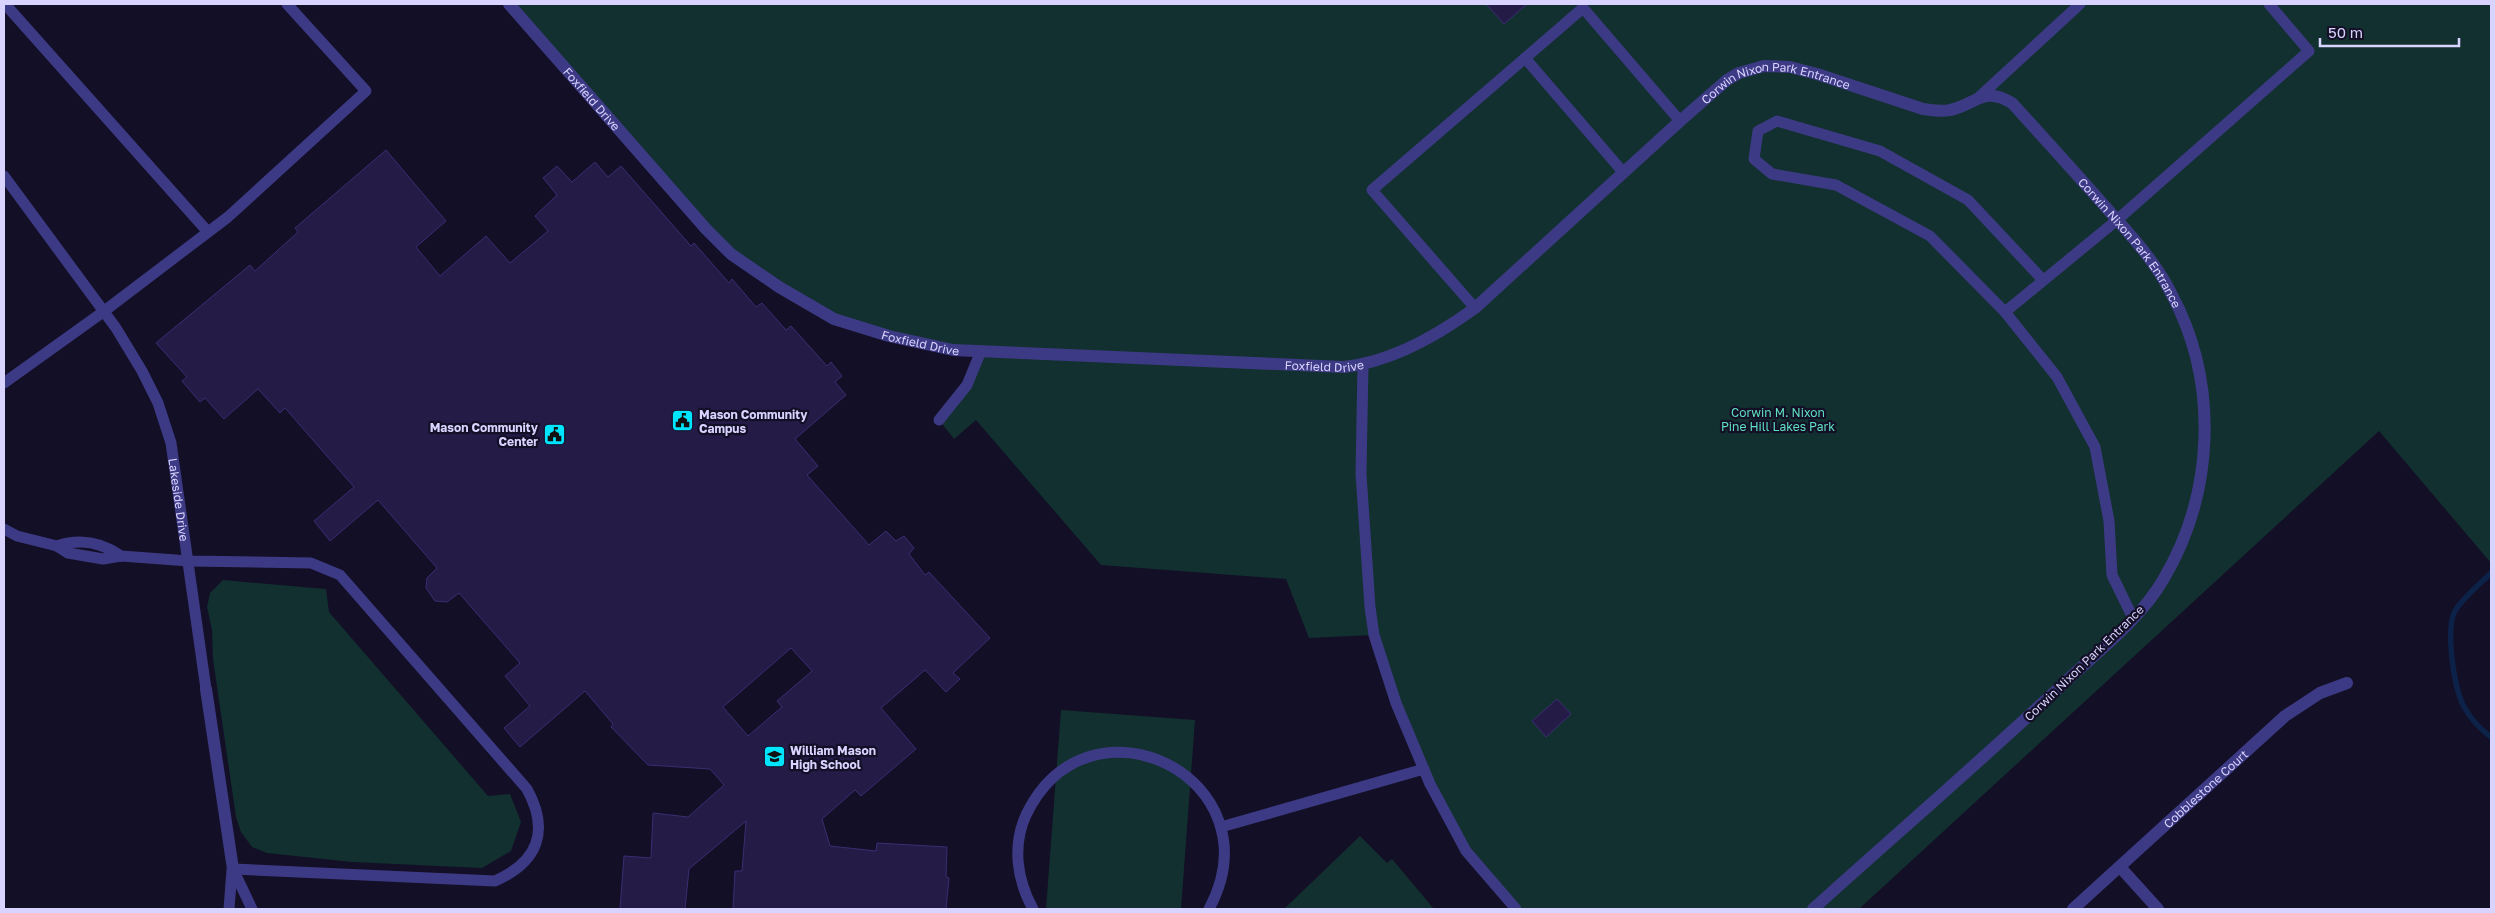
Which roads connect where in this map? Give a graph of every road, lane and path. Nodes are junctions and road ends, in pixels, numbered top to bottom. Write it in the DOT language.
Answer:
graph roads {
  1 [pos="5,4"];
  2 [pos="287,4"];
  3 [pos="509,4"];
  4 [pos="2080,4"];
  5 [pos="2268,4"];
  6 [pos="1525,58"];
  7 [pos="1978,98"];
  8 [pos="1680,121"];
  9 [pos="1623,172"];
  10 [pos="4,176"];
  11 [pos="2117,220"];
  12 [pos="208,232"];
  13 [pos="2043,280"];
  14 [pos="1475,308"];
  15 [pos="103,312"];
  16 [pos="2005,312"];
  17 [pos="1456,322"];
  18 [pos="982,352"];
  19 [pos="1363,365"];
  20 [pos="6,381"];
  21 [pos="939,420"];
  22 [pos="4,529"];
  23 [pos="189,561"];
  24 [pos="2132,618"];
  25 [pos="2347,683"];
  26 [pos="206,689"];
  27 [pos="1424,769"];
  28 [pos="1221,827"];
  29 [pos="2120,867"];
  30 [pos="232,869"];
  31 [pos="229,909"];
  32 [pos="252,909"];
  33 [pos="1032,909"];
  34 [pos="1209,909"];
  35 [pos="1516,909"];
  36 [pos="1812,909"];
  37 [pos="2072,909"];
  38 [pos="2158,909"];
  1 -- 12 [label="lane"];
  2 -- 12 [label="lane"];
  3 -- 18 [label="street, Foxfield Drive"];
  4 -- 7 [label="lane"];
  5 -- 11 [label="lane"];
  6 -- 8 [label="lane"];
  6 -- 9 [label="lane"];
  6 -- 14 [label="lane"];
  7 -- 8 [label="street, Corwin Nixon Park Entrance"];
  7 -- 11 [label="street, Corwin Nixon Park Entrance"];
  8 -- 9 [label="street, Corwin Nixon Park Entrance"];
  9 -- 14 [label="street, Corwin Nixon Park Entrance"];
  10 -- 15 [label="lane, Lakeside Drive"];
  11 -- 13 [label="lane"];
  11 -- 24 [label="street, Corwin Nixon Park Entrance"];
  12 -- 15 [label="lane"];
  13 -- 16 [label="lane"];
  13 -- 16 [label="lane"];
  14 -- 17 [label="street, Corwin Nixon Park Entrance"];
  15 -- 20 [label="lane"];
  15 -- 23 [label="lane, Lakeside Drive"];
  16 -- 24 [label="lane"];
  17 -- 19 [label="street, Foxfield Drive"];
  18 -- 19 [label="street, Foxfield Drive"];
  18 -- 21 [label="lane"];
  19 -- 27 [label="lane"];
  22 -- 23 [label="lane"];
  23 -- 26 [label="lane, Lakeside Drive"];
  23 -- 30 [label="lane"];
  24 -- 36 [label="street, Corwin Nixon Park Entrance"];
  25 -- 29 [label="street, Cobblestone Court"];
  26 -- 30 [label="street, Lakeside Drive"];
  27 -- 28 [label="lane"];
  27 -- 35 [label="lane"];
  28 -- 33 [label="lane"];
  28 -- 34 [label="lane"];
  29 -- 37 [label="street, Cobblestone Court"];
  29 -- 38 [label="street"];
  30 -- 31 [label="lane, Lakeside Drive"];
  30 -- 32 [label="lane, Lakeside Drive"];
}
